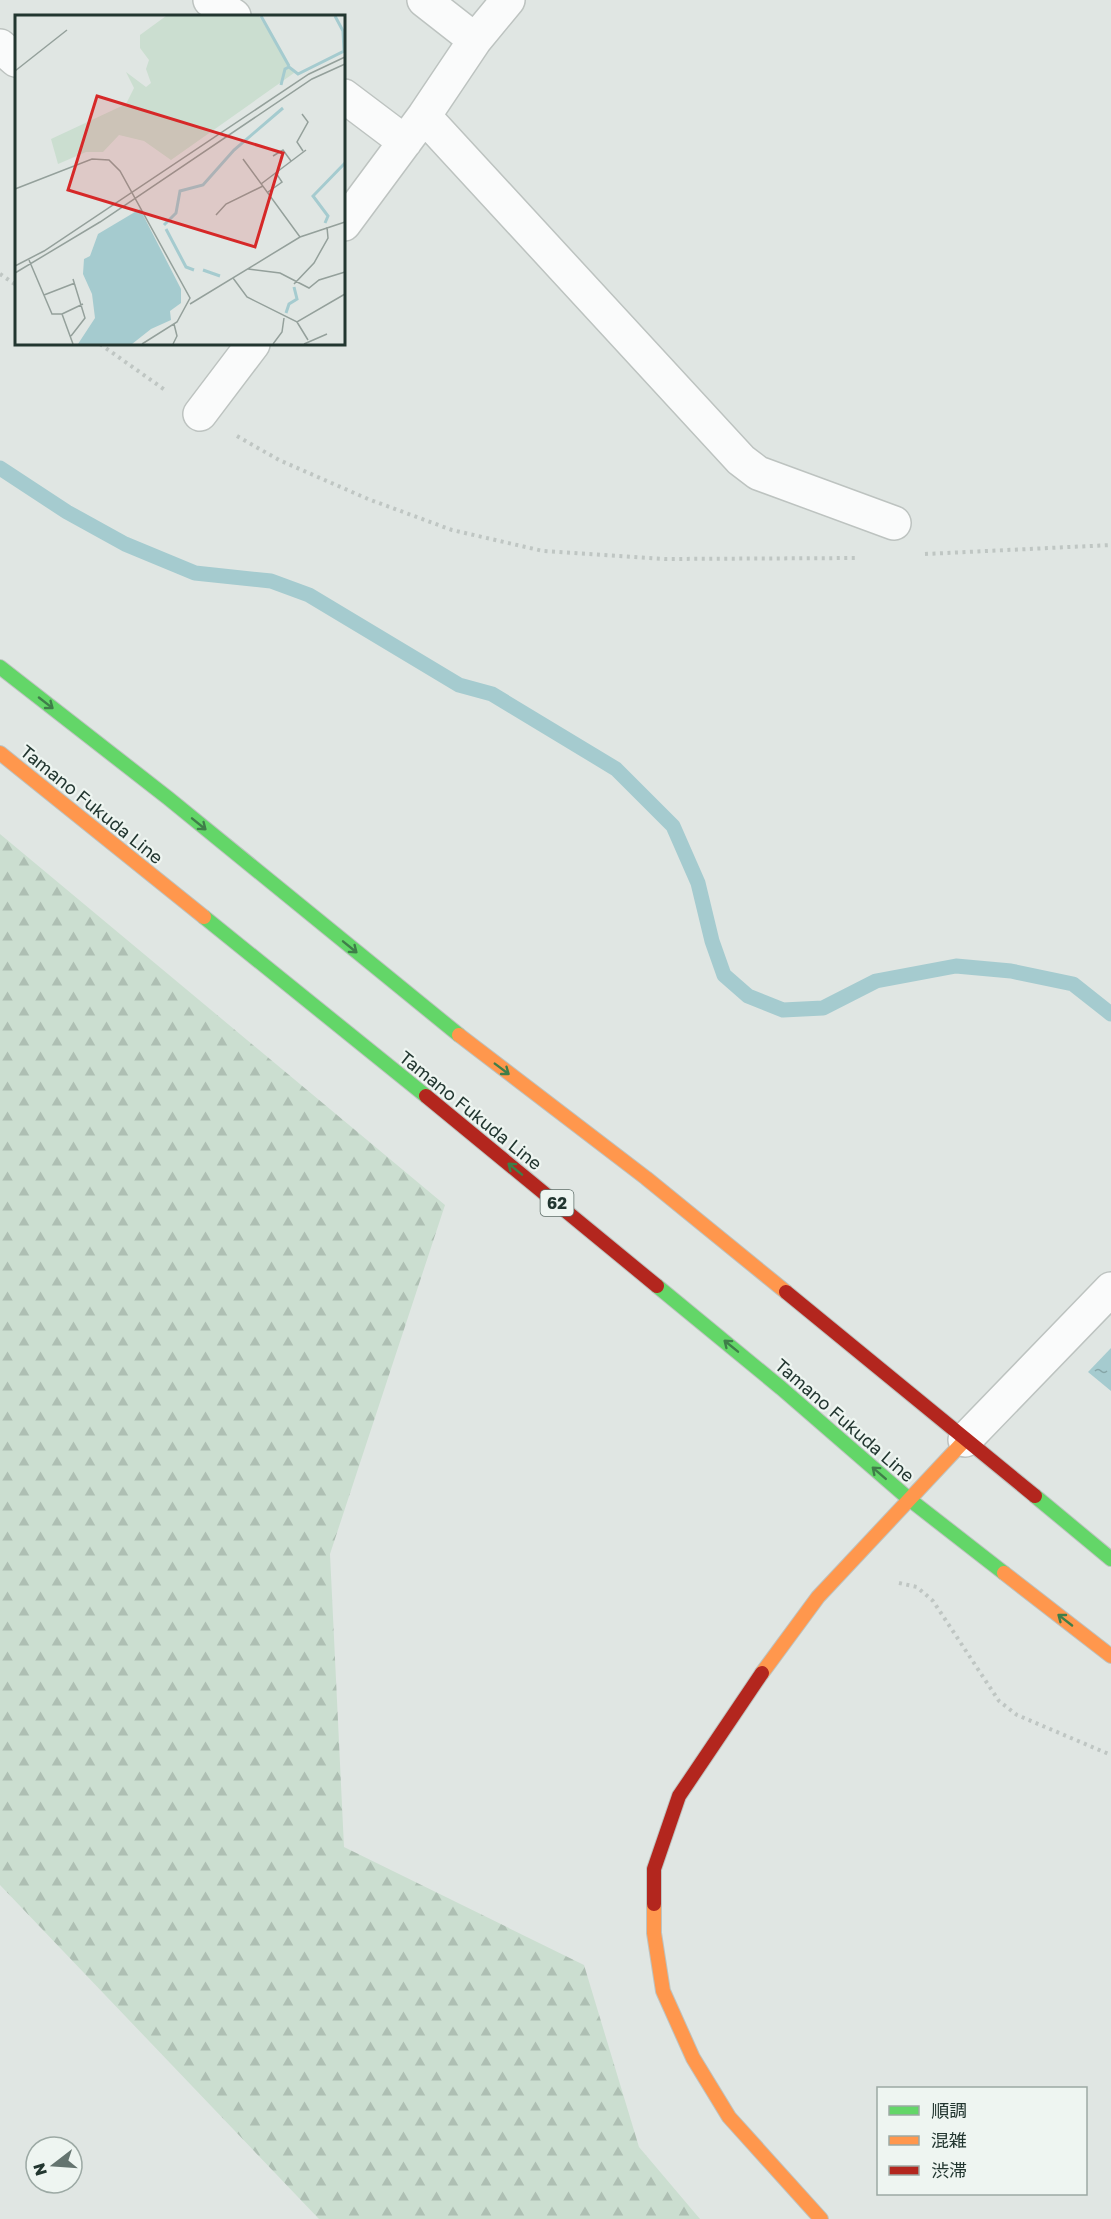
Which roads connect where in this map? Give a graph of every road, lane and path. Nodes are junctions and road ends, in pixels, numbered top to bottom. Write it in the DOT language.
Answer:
graph roads {
  1 [pos="210,0"];
  2 [pos="253,0"];
  3 [pos="424,0"];
  4 [pos="508,0"];
  5 [pos="234,15"];
  6 [pos="237,15"];
  7 [pos="475,40"];
  8 [pos="0,46"];
  9 [pos="15,59"];
  10 [pos="345,97"];
  11 [pos="424,116"];
  12 [pos="405,142"];
  13 [pos="345,223"];
  14 [pos="0,274"];
  15 [pos="15,284"];
  16 [pos="252,345"];
  17 [pos="200,414"];
  18 [pos="279,460"];
  19 [pos="894,523"];
  20 [pos="1111,545"];
  21 [pos="920,555"];
  22 [pos="860,558"];
  23 [pos="0,667"];
  24 [pos="0,753"];
  25 [pos="1111,1288"];
  26 [pos="965,1440"];
  27 [pos="909,1499"];
  28 [pos="1111,1559"];
  29 [pos="899,1583"];
  30 [pos="1111,1656"];
  31 [pos="1111,1755"];
  32 [pos="820,2219"];
  1 -- 5 [label="street"];
  2 -- 6 [label="street"];
  3 -- 7 [label="street"];
  4 -- 7 [label="street"];
  7 -- 11 [label="street"];
  8 -- 9 [label="street"];
  10 -- 12 [label="street"];
  11 -- 12 [label="street"];
  11 -- 19 [label="street"];
  12 -- 13 [label="street"];
  14 -- 15 [label="path"];
  16 -- 17 [label="street"];
  18 -- 22 [label="path"];
  20 -- 21 [label="path"];
  23 -- 26 [label="main road, one-way"];
  27 -- 24 [label="main road, Tamano Fukuda Line / 62, one-way"];
  25 -- 26 [label="street"];
  26 -- 27 [label="main road"];
  26 -- 28 [label="main road"];
  30 -- 27 [label="main road, Tamano Fukuda Line / 62, one-way"];
  27 -- 32 [label="main road"];
  29 -- 31 [label="path"];
}
